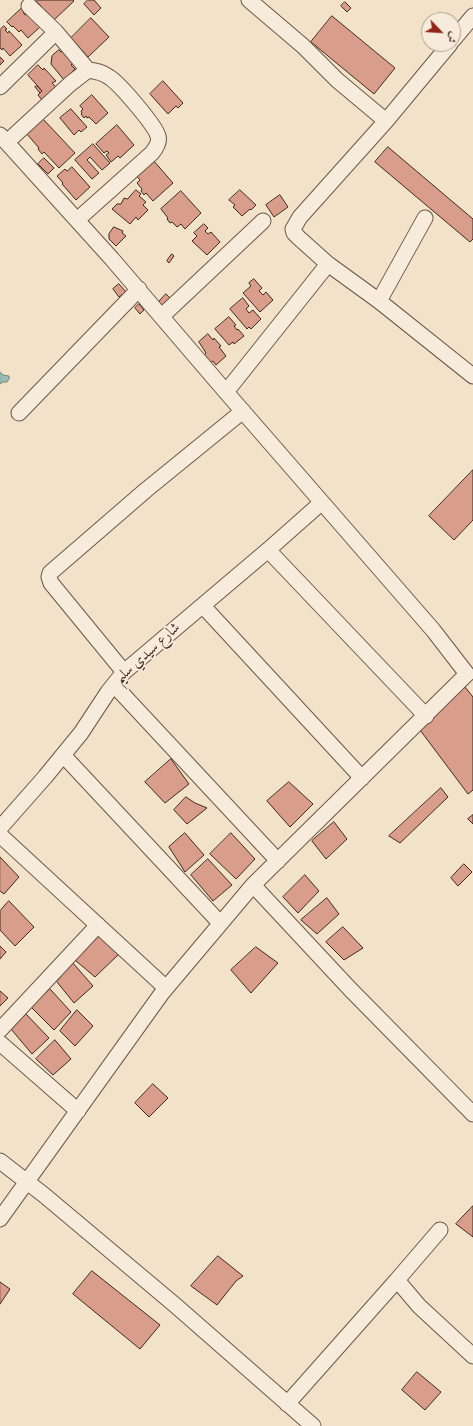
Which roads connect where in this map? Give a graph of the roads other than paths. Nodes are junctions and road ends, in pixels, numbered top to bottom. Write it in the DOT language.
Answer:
graph roads {
  1 [pos="249,0"];
  2 [pos="29,6"];
  3 [pos="473,16"];
  4 [pos="461,30"];
  5 [pos="56,32"];
  6 [pos="443,52"];
  7 [pos="88,70"];
  8 [pos="0,87"];
  9 [pos="386,121"];
  10 [pos="3,139"];
  11 [pos="425,218"];
  12 [pos="77,220"];
  13 [pos="263,221"];
  14 [pos="328,264"];
  15 [pos="139,289"];
  16 [pos="379,301"];
  17 [pos="162,316"];
  18 [pos="473,376"];
  19 [pos="226,392"];
  20 [pos="243,412"];
  21 [pos="20,413"];
  22 [pos="321,503"];
  23 [pos="268,550"];
  24 [pos="203,606"];
  25 [pos="124,672"];
  26 [pos="470,678"];
  27 [pos="114,685"];
  28 [pos="426,716"];
  29 [pos="63,755"];
  30 [pos="362,778"];
  31 [pos="3,818"];
  32 [pos="0,835"];
  33 [pos="278,861"];
  34 [pos="253,885"];
  35 [pos="220,923"];
  36 [pos="98,925"];
  37 [pos="166,988"];
  38 [pos="0,1030"];
  39 [pos="0,1043"];
  40 [pos="78,1111"];
  41 [pos="473,1114"];
  42 [pos="0,1161"];
  43 [pos="27,1182"];
  44 [pos="0,1219"];
  45 [pos="440,1230"];
  46 [pos="397,1280"];
  47 [pos="473,1356"];
  48 [pos="287,1404"];
  49 [pos="313,1426"];
  1 -- 9 [label="street"];
  2 -- 5 [label="street"];
  3 -- 4 [label="street"];
  5 -- 7 [label="street"];
  5 -- 8 [label="street"];
  6 -- 9 [label="street"];
  7 -- 10 [label="street"];
  7 -- 12 [label="street"];
  9 -- 14 [label="street"];
  10 -- 12 [label="street"];
  11 -- 16 [label="street"];
  12 -- 15 [label="street"];
  13 -- 17 [label="street"];
  14 -- 16 [label="street"];
  14 -- 19 [label="street"];
  15 -- 17 [label="street"];
  15 -- 21 [label="street"];
  16 -- 18 [label="street"];
  17 -- 19 [label="street"];
  19 -- 20 [label="street"];
  20 -- 22 [label="street"];
  20 -- 25 [label="street"];
  22 -- 23 [label="street, شارع سيدي سليم"];
  22 -- 26 [label="street"];
  23 -- 24 [label="street, شارع سيدي سليم"];
  23 -- 28 [label="street"];
  24 -- 25 [label="street, شارع سيدي سليم"];
  24 -- 30 [label="street"];
  25 -- 27 [label="street, شارع سيدي سليم"];
  26 -- 28 [label="street"];
  27 -- 29 [label="street, شارع سيدي سليم"];
  27 -- 33 [label="street"];
  28 -- 30 [label="street"];
  29 -- 31 [label="street, شارع سيدي سليم"];
  29 -- 35 [label="street"];
  30 -- 33 [label="street"];
  32 -- 36 [label="street"];
  33 -- 34 [label="street"];
  34 -- 35 [label="street"];
  34 -- 41 [label="street"];
  35 -- 37 [label="street"];
  36 -- 37 [label="street"];
  36 -- 38 [label="street"];
  37 -- 40 [label="street"];
  39 -- 40 [label="street"];
  40 -- 43 [label="street"];
  42 -- 43 [label="street"];
  43 -- 44 [label="street"];
  43 -- 48 [label="street"];
  45 -- 46 [label="street"];
  46 -- 47 [label="street"];
  46 -- 48 [label="street"];
  48 -- 49 [label="street"];
}
